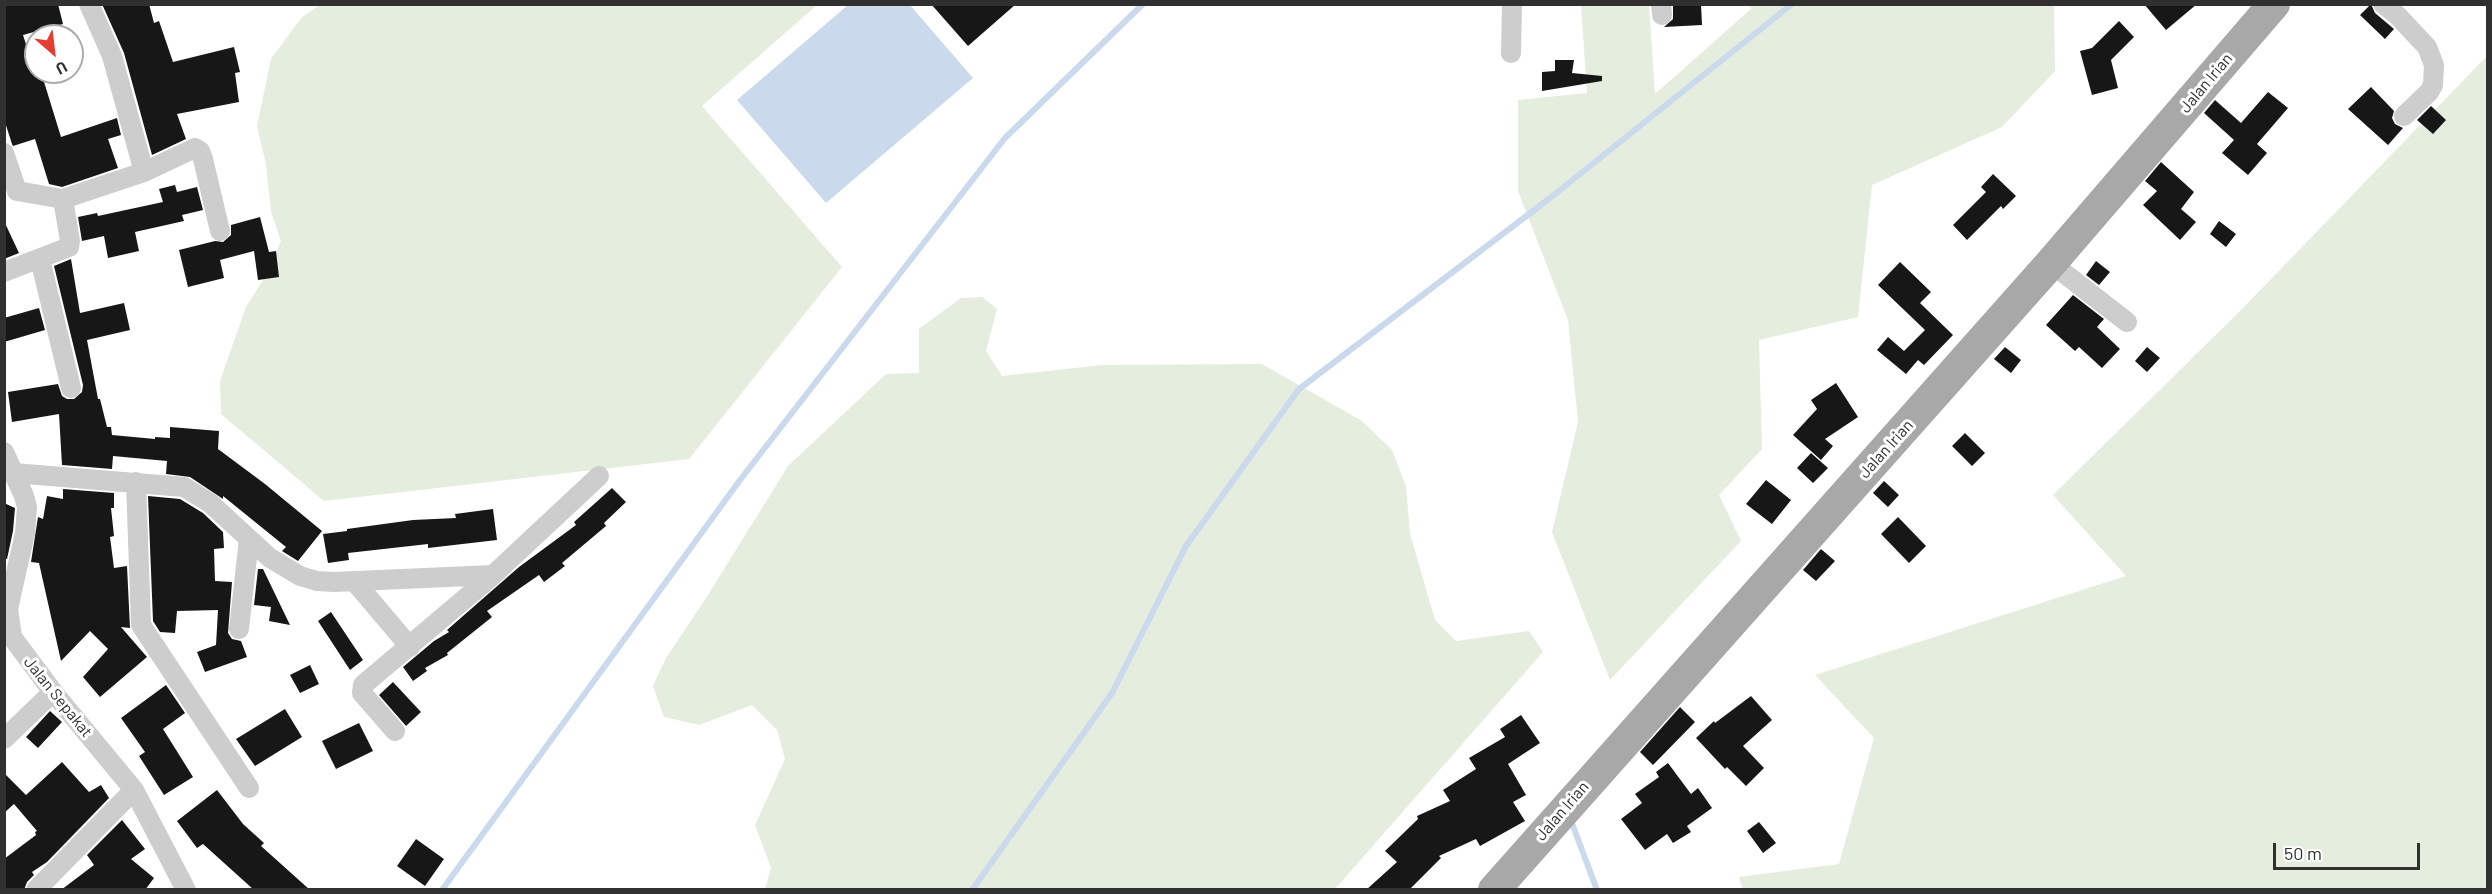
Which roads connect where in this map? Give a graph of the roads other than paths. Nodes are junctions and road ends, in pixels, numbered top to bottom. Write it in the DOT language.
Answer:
graph roads {
  1 [pos="89,4"];
  2 [pos="1512,4"];
  3 [pos="2383,4"];
  4 [pos="2274,5"];
  5 [pos="1510,53"];
  6 [pos="2404,116"];
  7 [pos="4,153"];
  8 [pos="144,172"];
  9 [pos="63,199"];
  10 [pos="220,231"];
  11 [pos="39,259"];
  12 [pos="2052,263"];
  13 [pos="4,272"];
  14 [pos="2127,322"];
  15 [pos="71,388"];
  16 [pos="4,452"];
  17 [pos="15,473"];
  18 [pos="599,476"];
  19 [pos="136,482"];
  20 [pos="249,539"];
  21 [pos="493,575"];
  22 [pos="355,582"];
  23 [pos="239,629"];
  24 [pos="410,647"];
  25 [pos="53,692"];
  26 [pos="394,731"];
  27 [pos="4,739"];
  28 [pos="249,788"];
  29 [pos="134,790"];
  30 [pos="36,890"];
  31 [pos="186,890"];
  32 [pos="1494,890"];
  1 -- 8 [label="street"];
  2 -- 5 [label="street"];
  3 -- 6 [label="street"];
  4 -- 12 [label="main road, Jalan Irian"];
  7 -- 9 [label="street"];
  8 -- 9 [label="street"];
  8 -- 10 [label="street"];
  9 -- 11 [label="street"];
  11 -- 13 [label="street"];
  11 -- 15 [label="street"];
  12 -- 14 [label="street"];
  12 -- 32 [label="main road, Jalan Irian"];
  16 -- 17 [label="street, Jalan Sepakat"];
  17 -- 19 [label="street"];
  17 -- 25 [label="street, Jalan Sepakat"];
  18 -- 21 [label="street"];
  19 -- 20 [label="street"];
  19 -- 28 [label="street"];
  20 -- 22 [label="street"];
  20 -- 23 [label="street"];
  21 -- 22 [label="street"];
  21 -- 24 [label="street"];
  22 -- 24 [label="street"];
  24 -- 26 [label="street"];
  25 -- 27 [label="street"];
  25 -- 29 [label="street, Jalan Sepakat"];
  29 -- 30 [label="street"];
  29 -- 31 [label="street, Jalan Sepakat"];
}
